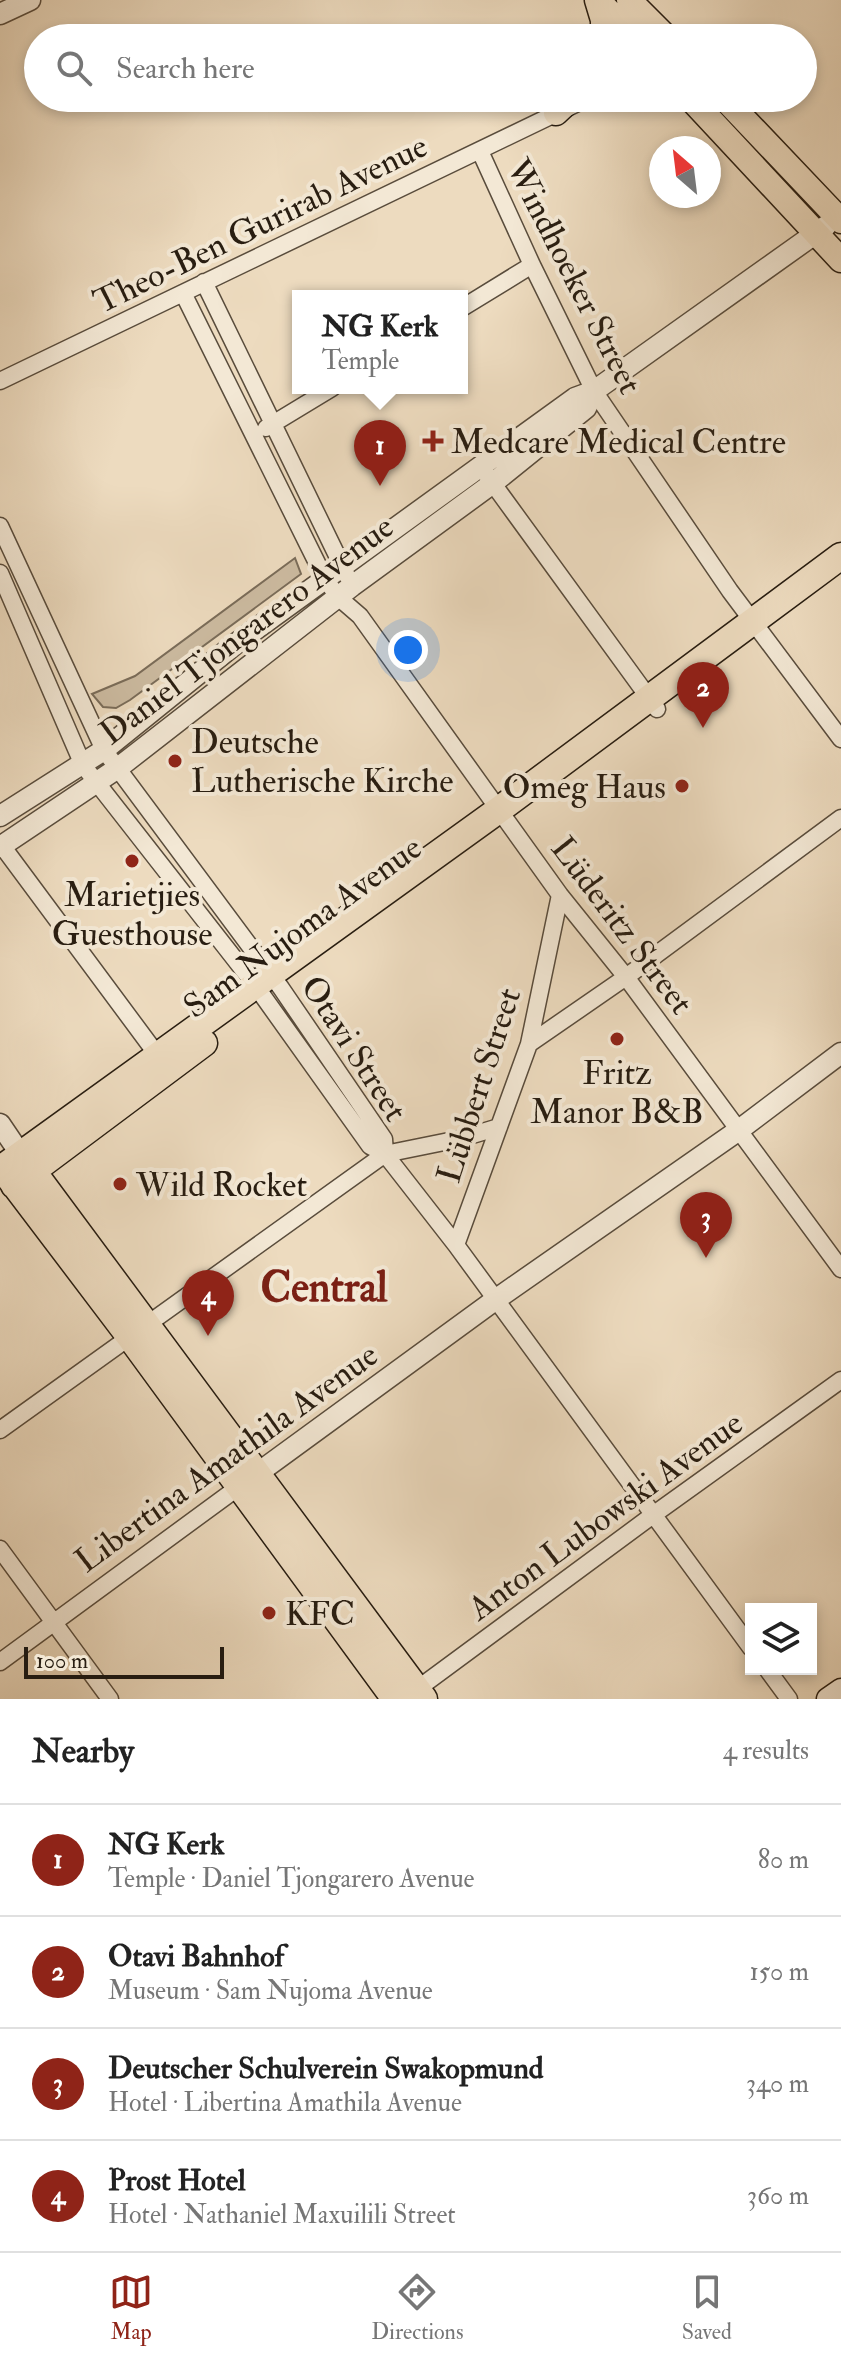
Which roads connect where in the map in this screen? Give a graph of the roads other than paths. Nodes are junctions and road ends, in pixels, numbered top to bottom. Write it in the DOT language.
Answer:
graph roads {
  1 [pos="30,0"];
  2 [pos="598,0"];
  3 [pos="629,0"];
  4 [pos="0,14"];
  5 [pos="603,24"];
  6 [pos="621,24"];
  7 [pos="653,24"];
  8 [pos="553,112"];
  9 [pos="703,112"];
  10 [pos="738,112"];
  11 [pos="480,151"];
  12 [pos="840,218"];
  13 [pos="816,233"];
  14 [pos="841,260"];
  15 [pos="532,265"];
  16 [pos="204,282"];
  17 [pos="183,293"];
  18 [pos="468,304"];
  19 [pos="0,381"];
  20 [pos="594,391"];
  21 [pos="322,394"];
  22 [pos="274,424"];
  23 [pos="254,435"];
  24 [pos="480,465"];
  25 [pos="493,483"];
  26 [pos="0,526"];
  27 [pos="841,556"];
  28 [pos="332,571"];
  29 [pos="0,573"];
  30 [pos="841,574"];
  31 [pos="345,592"];
  32 [pos="6,601"];
  33 [pos="757,628"];
  34 [pos="654,704"];
  35 [pos="841,739"];
  36 [pos="104,750"];
  37 [pos="83,765"];
  38 [pos="118,768"];
  39 [pos="97,782"];
  40 [pos="504,814"];
  41 [pos="0,816"];
  42 [pos="841,818"];
  43 [pos="1,845"];
  44 [pos="560,895"];
  45 [pos="626,977"];
  46 [pos="267,986"];
  47 [pos="529,1044"];
  48 [pos="841,1053"];
  49 [pos="163,1062"];
  50 [pos="0,1124"];
  51 [pos="499,1127"];
  52 [pos="739,1130"];
  53 [pos="385,1154"];
  54 [pos="10,1173"];
  55 [pos="456,1245"];
  56 [pos="841,1269"];
  57 [pos="495,1300"];
  58 [pos="139,1331"];
  59 [pos="841,1380"];
  60 [pos="0,1430"];
  61 [pos="249,1480"];
  62 [pos="653,1515"];
  63 [pos="0,1549"];
  64 [pos="54,1621"];
  65 [pos="745,1640"];
  66 [pos="0,1662"];
  67 [pos="771,1675"];
  68 [pos="841,1690"];
  69 [pos="410,1697"];
  70 [pos="110,1699"];
  71 [pos="789,1699"];
  72 [pos="828,1699"];
  1 -- 4 [label="street"];
  2 -- 5 [label="main road"];
  2 -- 6 [label="main road"];
  3 -- 7 [label="main road"];
  8 -- 11 [label="street, Theo-Ben Gurirab Avenue"];
  9 -- 13 [label="main road"];
  10 -- 12 [label="main road"];
  11 -- 15 [label="street, Windhoeker Street"];
  11 -- 16 [label="street, Theo-Ben Gurirab Avenue"];
  12 -- 13 [label="street, Daniel Tjongarero Avenue"];
  13 -- 14 [label="main road"];
  13 -- 20 [label="street, Daniel Tjongarero Avenue"];
  15 -- 18 [label="street"];
  15 -- 20 [label="street, Windhoeker Street"];
  16 -- 17 [label="street, Theo-Ben Gurirab Avenue"];
  16 -- 22 [label="street, Lüderitz Street"];
  17 -- 19 [label="street, Theo-Ben Gurirab Avenue"];
  17 -- 23 [label="street, Lüderitz Street"];
  20 -- 24 [label="street, Daniel Tjongarero Avenue"];
  20 -- 25 [label="street, Daniel Tjongarero Avenue"];
  20 -- 33 [label="street, Windhoeker Street"];
  21 -- 22 [label="street"];
  22 -- 23 [label="street"];
  22 -- 28 [label="street, Lüderitz Street"];
  23 -- 28 [label="street, Lüderitz Street"];
  24 -- 25 [label="street"];
  24 -- 28 [label="street, Daniel Tjongarero Avenue"];
  25 -- 31 [label="street, Daniel Tjongarero Avenue"];
  25 -- 34 [label="street"];
  26 -- 36 [label="street, Otavi Street"];
  27 -- 33 [label="highway, Sam Nujoma Avenue"];
  28 -- 31 [label="street, Lüderitz Street"];
  28 -- 36 [label="street, Daniel Tjongarero Avenue"];
  29 -- 32 [label="street, Otavi Street"];
  30 -- 33 [label="highway, Sam Nujoma Avenue"];
  31 -- 38 [label="street, Daniel Tjongarero Avenue"];
  31 -- 40 [label="street, Lüderitz Street"];
  32 -- 37 [label="street, Otavi Street"];
  33 -- 34 [label="highway, Sam Nujoma Avenue"];
  33 -- 35 [label="street, Windhoeker Street"];
  34 -- 40 [label="highway, Sam Nujoma Avenue"];
  36 -- 37 [label="street, Daniel Tjongarero Avenue"];
  36 -- 38 [label="street, Otavi Street"];
  37 -- 39 [label="street, Otavi Street"];
  37 -- 41 [label="street, Daniel Tjongarero Avenue"];
  38 -- 39 [label="street, Daniel Tjongarero Avenue"];
  38 -- 46 [label="street, Otavi Street"];
  39 -- 43 [label="street, Daniel Tjongarero Avenue"];
  39 -- 46 [label="street, Otavi Street"];
  40 -- 44 [label="street, Lüderitz Street"];
  40 -- 46 [label="highway, Sam Nujoma Avenue"];
  42 -- 45 [label="street"];
  43 -- 49 [label="street"];
  44 -- 45 [label="street, Lüderitz Street"];
  44 -- 47 [label="street, Lübbert Street"];
  45 -- 47 [label="street"];
  45 -- 52 [label="street, Lüderitz Street"];
  46 -- 49 [label="highway, Sam Nujoma Avenue"];
  46 -- 53 [label="street, Otavi Street"];
  47 -- 51 [label="street, Lübbert Street"];
  48 -- 52 [label="street, Libertina Amathila Avenue"];
  49 -- 54 [label="highway, Sam Nujoma Avenue"];
  50 -- 54 [label="street"];
  51 -- 53 [label="street"];
  51 -- 55 [label="street, Lübbert Street"];
  52 -- 56 [label="street, Lüderitz Street"];
  52 -- 57 [label="street, Libertina Amathila Avenue"];
  53 -- 55 [label="street, Otavi Street"];
  53 -- 58 [label="street"];
  54 -- 58 [label="highway"];
  55 -- 57 [label="street, Otavi Street"];
  57 -- 61 [label="street, Libertina Amathila Avenue"];
  57 -- 62 [label="street, Otavi Street"];
  58 -- 60 [label="street"];
  58 -- 61 [label="highway"];
  59 -- 62 [label="street, Anton Lubowski Avenue"];
  61 -- 64 [label="street, Libertina Amathila Avenue"];
  61 -- 69 [label="highway"];
  62 -- 65 [label="street, Otavi Street"];
  62 -- 69 [label="street, Anton Lubowski Avenue"];
  63 -- 64 [label="street"];
  64 -- 66 [label="street, Libertina Amathila Avenue"];
  64 -- 70 [label="street"];
  67 -- 71 [label="street"];
  68 -- 72 [label="main road"];
}
